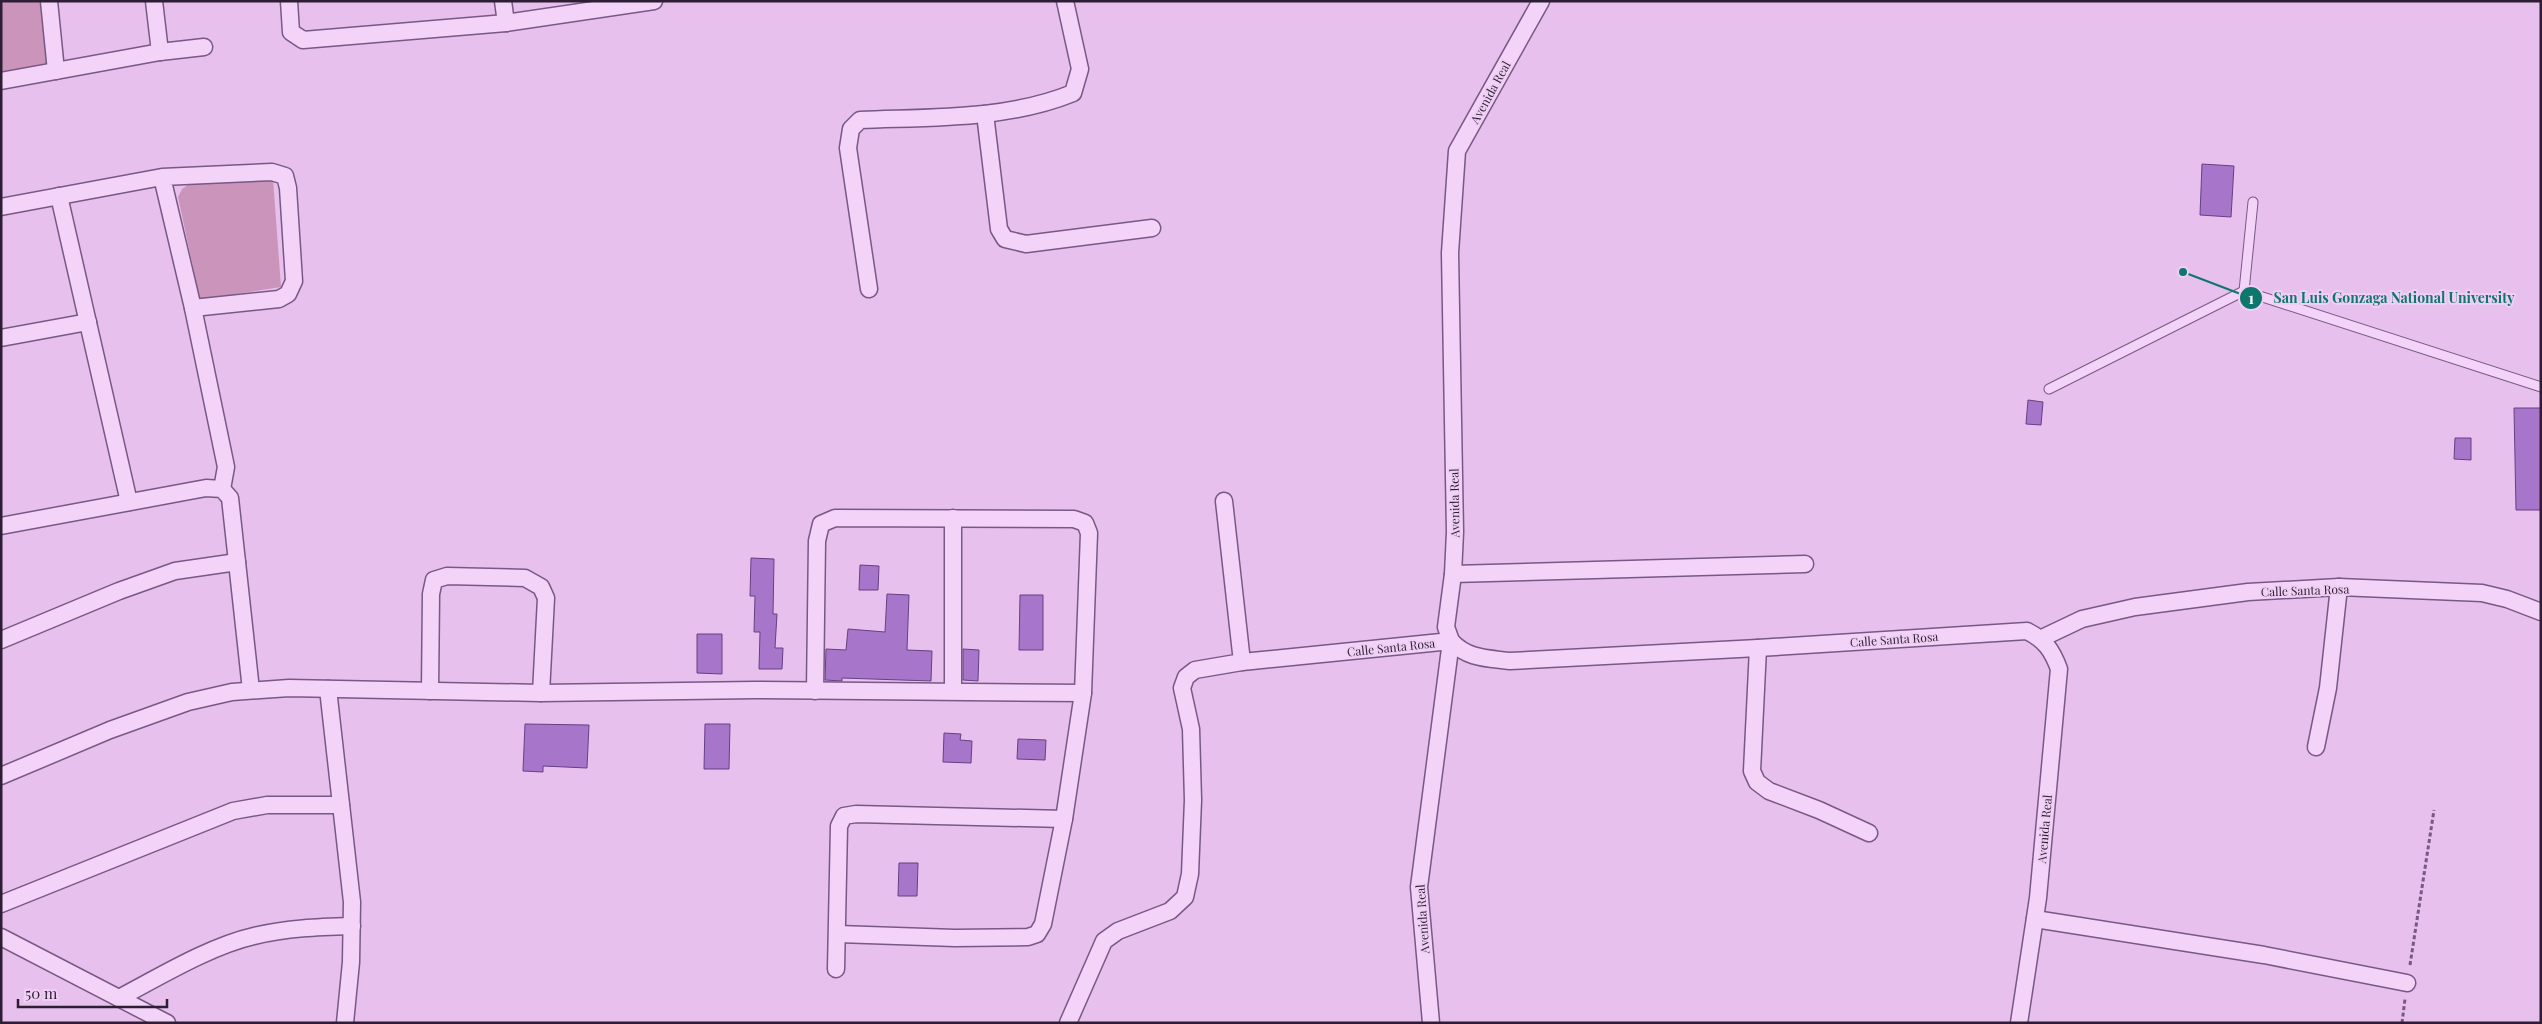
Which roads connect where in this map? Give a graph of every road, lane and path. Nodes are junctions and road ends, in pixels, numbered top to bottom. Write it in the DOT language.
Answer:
graph roads {
  1 [pos="49,1"];
  2 [pos="154,1"];
  3 [pos="289,1"];
  4 [pos="503,1"];
  5 [pos="654,1"];
  6 [pos="1065,1"];
  7 [pos="1541,1"];
  8 [pos="649,2"];
  9 [pos="506,23"];
  10 [pos="204,46"];
  11 [pos="160,52"];
  12 [pos="56,71"];
  13 [pos="1,81"];
  14 [pos="985,114"];
  15 [pos="162,177"];
  16 [pos="59,196"];
  17 [pos="2253,202"];
  18 [pos="1,207"];
  19 [pos="1152,228"];
  20 [pos="869,289"];
  21 [pos="2244,291"];
  22 [pos="193,308"];
  23 [pos="88,322"];
  24 [pos="1,338"];
  25 [pos="2541,387"];
  26 [pos="2050,389"];
  27 [pos="222,489"];
  28 [pos="1224,501"];
  29 [pos="129,502"];
  30 [pos="953,518"];
  31 [pos="1,526"];
  32 [pos="237,562"];
  33 [pos="1805,564"];
  34 [pos="1453,574"];
  35 [pos="2339,588"];
  36 [pos="2541,612"];
  37 [pos="2042,638"];
  38 [pos="1,640"];
  39 [pos="1451,641"];
  40 [pos="1758,648"];
  41 [pos="1242,662"];
  42 [pos="328,689"];
  43 [pos="251,690"];
  44 [pos="430,691"];
  45 [pos="815,691"];
  46 [pos="953,691"];
  47 [pos="541,693"];
  48 [pos="1084,693"];
  49 [pos="2316,747"];
  50 [pos="1,776"];
  51 [pos="341,805"];
  52 [pos="2434,810"];
  53 [pos="1064,819"];
  54 [pos="1869,833"];
  55 [pos="1,904"];
  56 [pos="2035,919"];
  57 [pos="352,926"];
  58 [pos="838,934"];
  59 [pos="1,937"];
  60 [pos="836,969"];
  61 [pos="2407,983"];
  62 [pos="119,998"];
  63 [pos="167,1023"];
  64 [pos="345,1023"];
  65 [pos="1068,1023"];
  66 [pos="1431,1023"];
  67 [pos="2019,1023"];
  68 [pos="2402,1023"];
  1 -- 12 [label="street"];
  2 -- 11 [label="street"];
  3 -- 9 [label="street"];
  4 -- 9 [label="street"];
  5 -- 8 [label="street"];
  6 -- 14 [label="street"];
  7 -- 34 [label="street, Avenida Real"];
  8 -- 9 [label="street"];
  10 -- 11 [label="street"];
  11 -- 12 [label="street"];
  12 -- 13 [label="street"];
  14 -- 19 [label="street"];
  14 -- 20 [label="street"];
  15 -- 16 [label="street"];
  15 -- 22 [label="street"];
  15 -- 22 [label="street"];
  16 -- 18 [label="street"];
  16 -- 23 [label="street"];
  17 -- 21 [label="lane"];
  21 -- 25 [label="lane"];
  21 -- 26 [label="lane"];
  22 -- 27 [label="street"];
  23 -- 24 [label="street"];
  23 -- 29 [label="street"];
  27 -- 29 [label="street"];
  27 -- 32 [label="street"];
  28 -- 41 [label="street"];
  29 -- 31 [label="street"];
  30 -- 45 [label="street"];
  30 -- 46 [label="street"];
  30 -- 48 [label="street"];
  32 -- 38 [label="street"];
  32 -- 43 [label="street"];
  33 -- 34 [label="street"];
  34 -- 39 [label="street, Avenida Real"];
  35 -- 36 [label="street, Calle Santa Rosa"];
  35 -- 37 [label="street, Calle Santa Rosa"];
  35 -- 49 [label="street"];
  37 -- 40 [label="street, Calle Santa Rosa"];
  37 -- 56 [label="street, Avenida Real"];
  39 -- 40 [label="street, Calle Santa Rosa"];
  39 -- 41 [label="street, Calle Santa Rosa"];
  39 -- 66 [label="street, Avenida Real"];
  40 -- 54 [label="street"];
  41 -- 65 [label="street, Calle Santa Rosa"];
  42 -- 43 [label="street"];
  42 -- 44 [label="street"];
  42 -- 51 [label="street"];
  43 -- 50 [label="street"];
  44 -- 47 [label="street"];
  44 -- 47 [label="street"];
  45 -- 46 [label="street"];
  45 -- 47 [label="street"];
  46 -- 48 [label="street"];
  48 -- 53 [label="street"];
  51 -- 55 [label="street"];
  51 -- 57 [label="street"];
  52 -- 61 [label="path"];
  53 -- 58 [label="street"];
  53 -- 58 [label="street"];
  56 -- 61 [label="street"];
  56 -- 67 [label="street, Avenida Real"];
  57 -- 62 [label="street"];
  57 -- 64 [label="street"];
  58 -- 60 [label="street"];
  59 -- 62 [label="street"];
  61 -- 68 [label="path"];
  62 -- 63 [label="street"];
}
